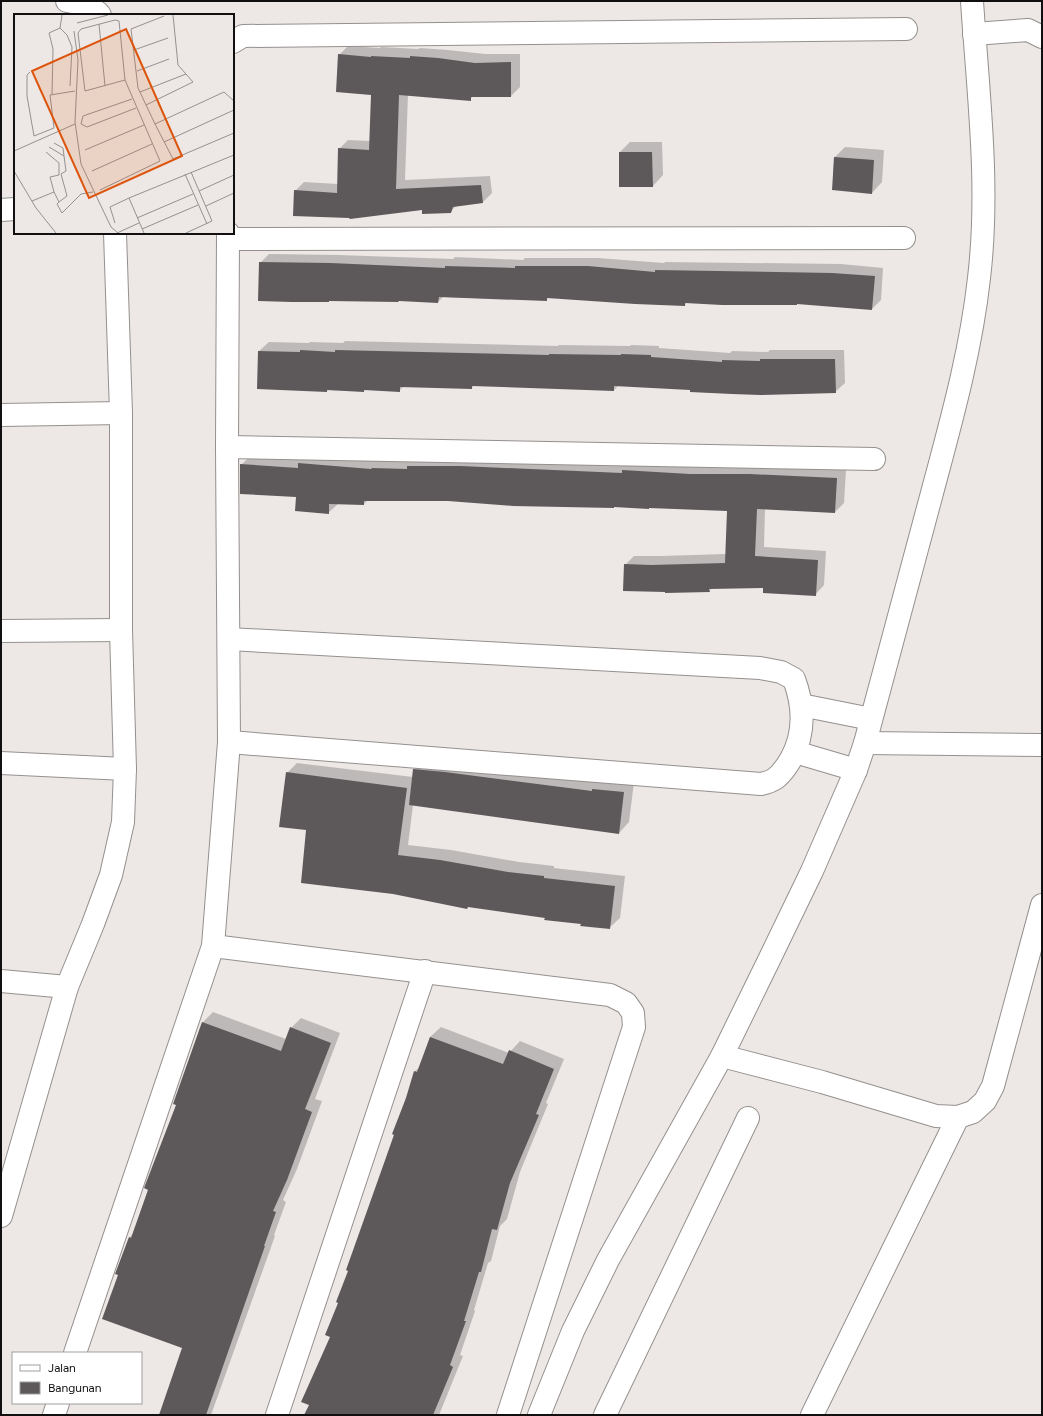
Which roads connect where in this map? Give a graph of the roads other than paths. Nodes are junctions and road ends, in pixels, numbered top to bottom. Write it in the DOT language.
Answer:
graph roads {
  1 [pos="67,1"];
  2 [pos="972,1"];
  3 [pos="100,14"];
  4 [pos="906,29"];
  5 [pos="974,34"];
  6 [pos="1042,37"];
  7 [pos="234,41"];
  8 [pos="1,210"];
  9 [pos="14,210"];
  10 [pos="115,234"];
  11 [pos="228,236"];
  12 [pos="904,238"];
  13 [pos="120,413"];
  14 [pos="1,415"];
  15 [pos="227,447"];
  16 [pos="874,459"];
  17 [pos="121,630"];
  18 [pos="1,631"];
  19 [pos="229,639"];
  20 [pos="801,705"];
  21 [pos="871,719"];
  22 [pos="229,742"];
  23 [pos="865,743"];
  24 [pos="1042,745"];
  25 [pos="795,752"];
  26 [pos="1,763"];
  27 [pos="125,769"];
  28 [pos="856,770"];
  29 [pos="1042,905"];
  30 [pos="213,946"];
  31 [pos="425,971"];
  32 [pos="1,981"];
  33 [pos="67,987"];
  34 [pos="722,1056"];
  35 [pos="958,1116"];
  36 [pos="748,1118"];
  37 [pos="6,1185"];
  38 [pos="1,1216"];
  39 [pos="75,1352"];
  40 [pos="58,1404"];
  41 [pos="54,1415"];
  42 [pos="277,1415"];
  43 [pos="508,1415"];
  44 [pos="539,1415"];
  45 [pos="605,1415"];
  46 [pos="812,1415"];
  1 -- 3 [label="street"];
  2 -- 5 [label="street"];
  4 -- 7 [label="street"];
  5 -- 6 [label="street"];
  5 -- 21 [label="street"];
  8 -- 9 [label="street"];
  10 -- 13 [label="street"];
  11 -- 12 [label="street"];
  11 -- 15 [label="street"];
  13 -- 14 [label="street"];
  13 -- 17 [label="street"];
  15 -- 16 [label="street"];
  15 -- 19 [label="street"];
  17 -- 18 [label="street"];
  17 -- 27 [label="street"];
  19 -- 20 [label="street"];
  19 -- 22 [label="street"];
  20 -- 21 [label="street"];
  20 -- 25 [label="street"];
  21 -- 23 [label="street"];
  22 -- 25 [label="street"];
  22 -- 30 [label="street"];
  23 -- 24 [label="street"];
  23 -- 28 [label="street"];
  25 -- 28 [label="street"];
  26 -- 27 [label="street"];
  27 -- 33 [label="street"];
  28 -- 34 [label="street"];
  29 -- 35 [label="street"];
  30 -- 31 [label="street"];
  30 -- 39 [label="street"];
  31 -- 42 [label="street"];
  31 -- 43 [label="street"];
  32 -- 33 [label="street"];
  33 -- 37 [label="street"];
  34 -- 35 [label="street"];
  34 -- 44 [label="street"];
  35 -- 46 [label="street"];
  36 -- 45 [label="street"];
  37 -- 38 [label="street"];
  40 -- 41 [label="street"];
}
